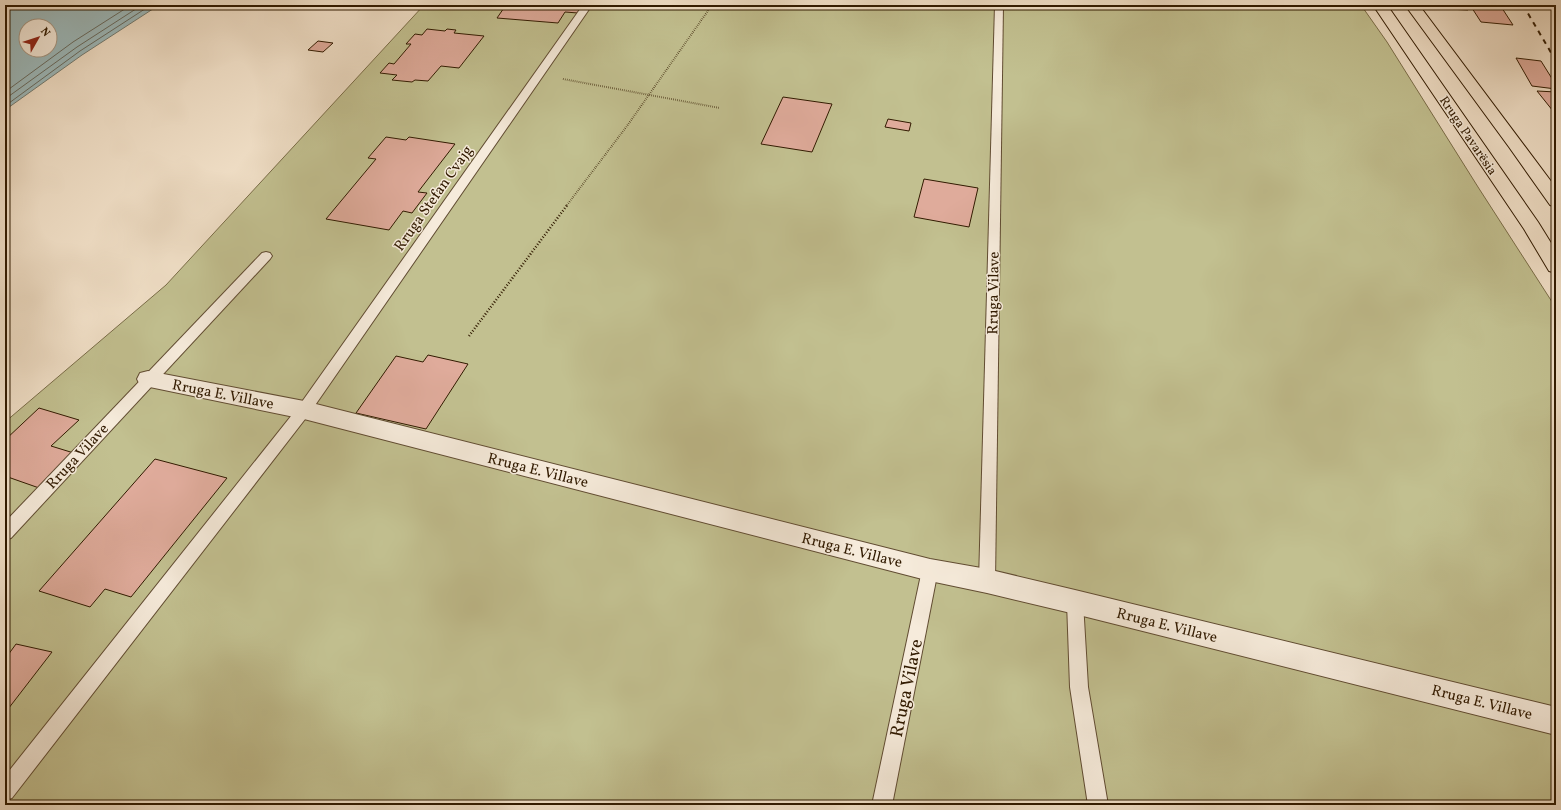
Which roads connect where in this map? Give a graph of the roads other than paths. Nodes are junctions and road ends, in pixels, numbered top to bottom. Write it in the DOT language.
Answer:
graph roads {
  1 [pos="588,5"];
  2 [pos="999,5"];
  3 [pos="1380,5"];
  4 [pos="1412,5"];
  5 [pos="1556,200"];
  6 [pos="266,256"];
  7 [pos="1556,266"];
  8 [pos="148,380"];
  9 [pos="304,410"];
  10 [pos="5,534"];
  11 [pos="930,570"];
  12 [pos="987,581"];
  13 [pos="1075,602"];
  14 [pos="1556,721"];
  15 [pos="5,791"];
  16 [pos="882,805"];
  17 [pos="1098,805"];
  1 -- 9 [label="lane, Rruga Stefan Cvajg"];
  2 -- 12 [label="lane, Rruga Vilave"];
  3 -- 7 [label="main road, Rruga Pavarësia"];
  4 -- 5 [label="main road, Rruga Pavarësia"];
  6 -- 8 [label="lane, Rruga Vilave"];
  8 -- 9 [label="street, Rruga E. Villave"];
  8 -- 10 [label="lane, Rruga Vilave"];
  9 -- 11 [label="street, Rruga E. Villave"];
  9 -- 15 [label="lane, Rruga Stefan Cvajg"];
  11 -- 12 [label="street, Rruga E. Villave"];
  11 -- 16 [label="lane, Rruga Vilave"];
  12 -- 13 [label="street, Rruga E. Villave"];
  13 -- 14 [label="street, Rruga E. Villave"];
  13 -- 17 [label="lane"];
}
